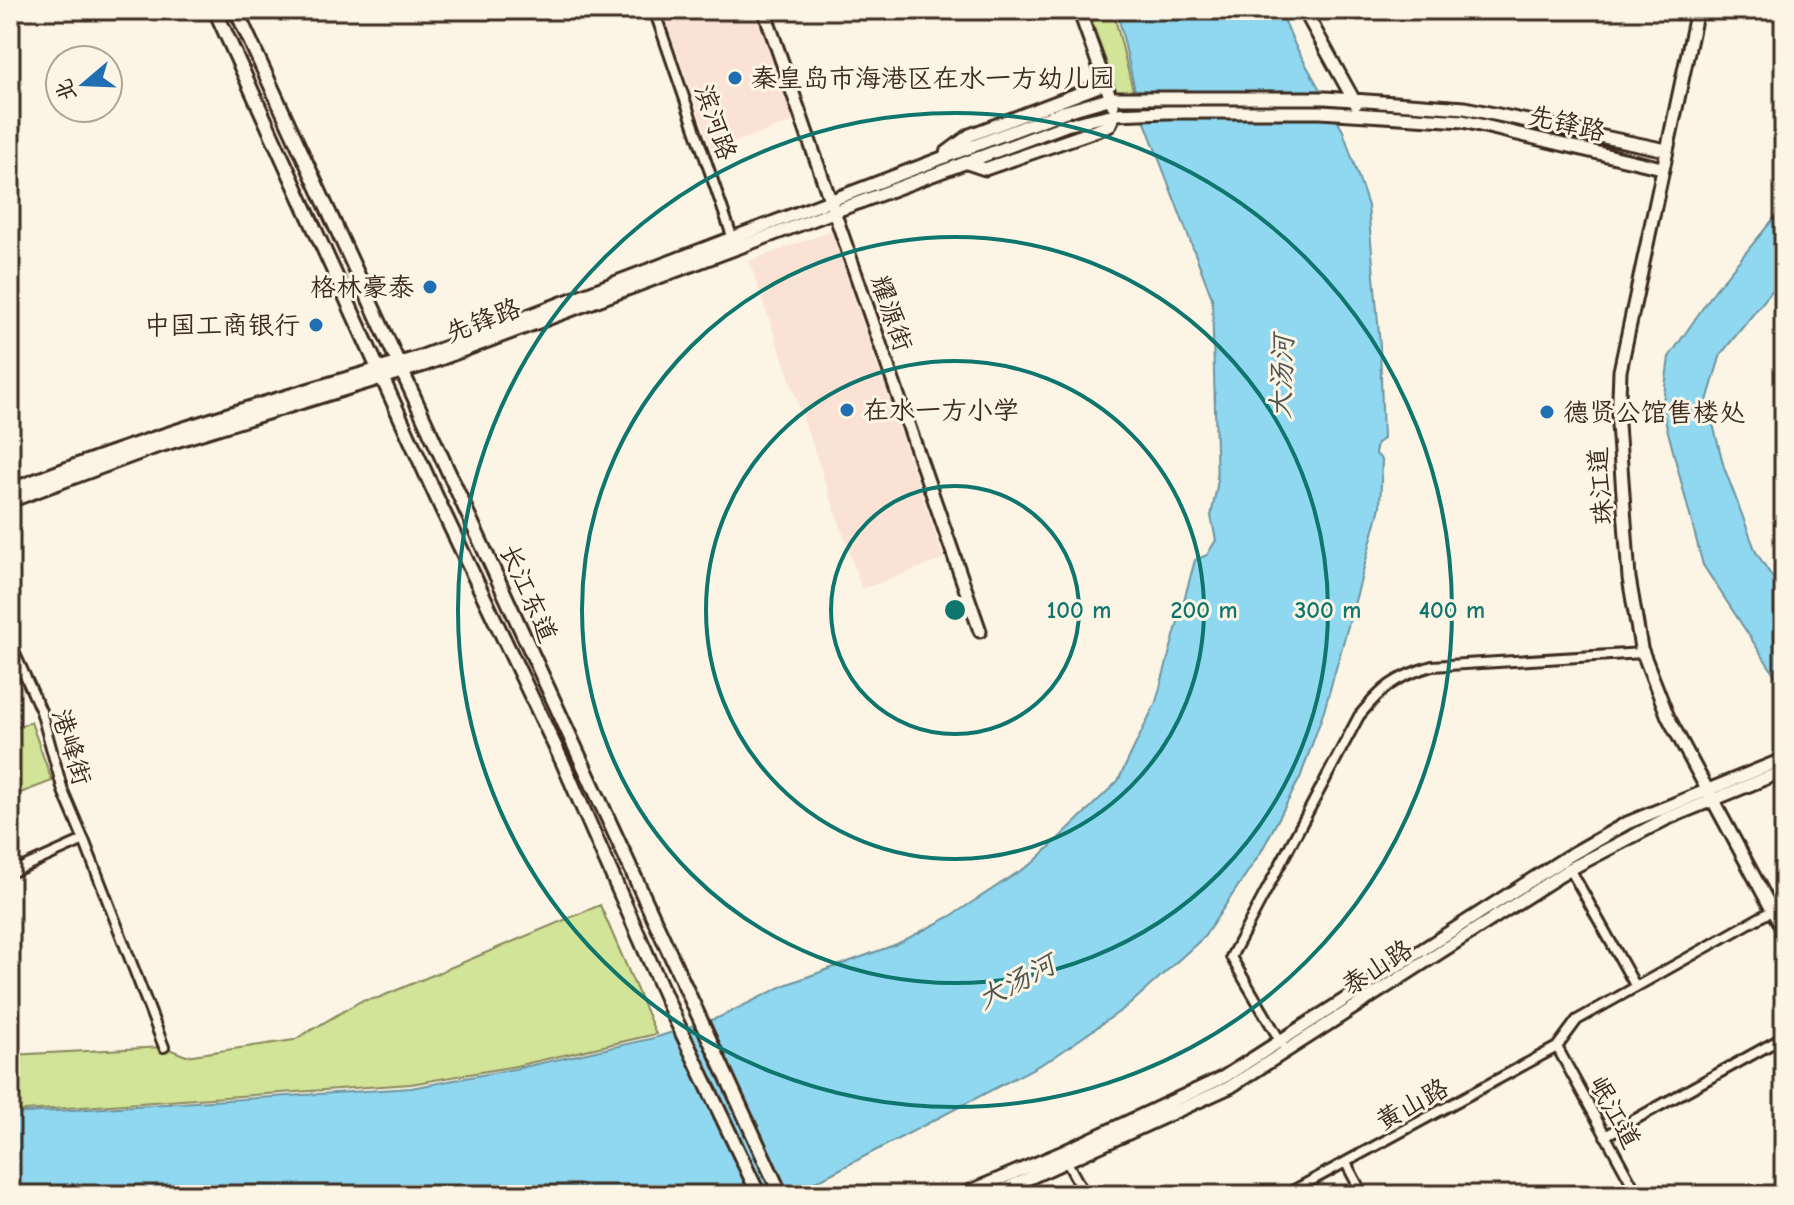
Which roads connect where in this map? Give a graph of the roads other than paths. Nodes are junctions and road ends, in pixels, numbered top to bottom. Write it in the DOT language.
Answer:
graph roads {
  1 [pos="215,10"];
  2 [pos="236,10"];
  3 [pos="654,10"];
  4 [pos="764,10"];
  5 [pos="1079,10"];
  6 [pos="1304,10"];
  7 [pos="1697,10"];
  8 [pos="1104,84"];
  9 [pos="1112,98"];
  10 [pos="1354,100"];
  11 [pos="1115,114"];
  12 [pos="1361,115"];
  13 [pos="1666,150"];
  14 [pos="936,161"];
  15 [pos="1662,168"];
  16 [pos="831,206"];
  17 [pos="734,243"];
  18 [pos="402,367"];
  19 [pos="381,374"];
  20 [pos="10,490"];
  21 [pos="10,501"];
  22 [pos="980,631"];
  23 [pos="10,643"];
  24 [pos="1643,653"];
  25 [pos="1784,759"];
  26 [pos="1784,771"];
  27 [pos="1708,795"];
  28 [pos="84,840"];
  29 [pos="1570,869"];
  30 [pos="10,873"];
  31 [pos="1773,910"];
  32 [pos="1784,932"];
  33 [pos="1636,987"];
  34 [pos="1784,1037"];
  35 [pos="1284,1046"];
  36 [pos="164,1047"];
  37 [pos="1557,1047"];
  38 [pos="1605,1136"];
  39 [pos="1067,1162"];
  40 [pos="1346,1163"];
  41 [pos="759,1195"];
  42 [pos="781,1195"];
  43 [pos="961,1195"];
  44 [pos="992,1195"];
  45 [pos="1085,1195"];
  46 [pos="1285,1195"];
  47 [pos="1363,1195"];
  48 [pos="1638,1195"];
  1 -- 19 [label="main road, 长江东道"];
  2 -- 18 [label="main road, 长江东道"];
  3 -- 17 [label="street, 滨河路"];
  4 -- 16 [label="street, 耀源街"];
  5 -- 8 [label="street"];
  6 -- 10 [label="street"];
  7 -- 13 [label="street, 珠江道"];
  8 -- 9 [label="street"];
  8 -- 14 [label="street"];
  9 -- 10 [label="street"];
  9 -- 11 [label="street"];
  9 -- 14 [label="street"];
  10 -- 12 [label="street"];
  10 -- 13 [label="street"];
  11 -- 12 [label="street, 先锋路"];
  11 -- 16 [label="street, 先锋路"];
  12 -- 15 [label="street, 先锋路"];
  13 -- 15 [label="street, 珠江道"];
  14 -- 16 [label="street"];
  15 -- 24 [label="street, 珠江道"];
  16 -- 17 [label="street, 先锋路"];
  16 -- 22 [label="street, 耀源街"];
  17 -- 18 [label="street, 先锋路"];
  18 -- 19 [label="street, 先锋路"];
  18 -- 42 [label="main road, 长江东道"];
  19 -- 20 [label="street"];
  19 -- 21 [label="street"];
  19 -- 41 [label="main road, 长江东道"];
  23 -- 28 [label="street, 港峰街"];
  24 -- 27 [label="street, 珠江道"];
  24 -- 35 [label="street"];
  25 -- 27 [label="street"];
  26 -- 27 [label="street, 泰山路"];
  27 -- 29 [label="street, 泰山路"];
  27 -- 31 [label="street, 珠江道"];
  27 -- 35 [label="street"];
  28 -- 30 [label="street"];
  28 -- 36 [label="street, 港峰街"];
  29 -- 33 [label="street"];
  29 -- 35 [label="street, 泰山路"];
  31 -- 32 [label="street, 珠江道"];
  31 -- 33 [label="street"];
  33 -- 37 [label="street"];
  34 -- 38 [label="street"];
  35 -- 39 [label="street, 泰山路"];
  35 -- 43 [label="street"];
  37 -- 38 [label="street, 岷江道"];
  37 -- 40 [label="street, 黄山路"];
  38 -- 48 [label="street, 岷江道"];
  39 -- 44 [label="street, 泰山路"];
  39 -- 45 [label="street"];
  40 -- 46 [label="street, 黄山路"];
  40 -- 47 [label="street"];
}
